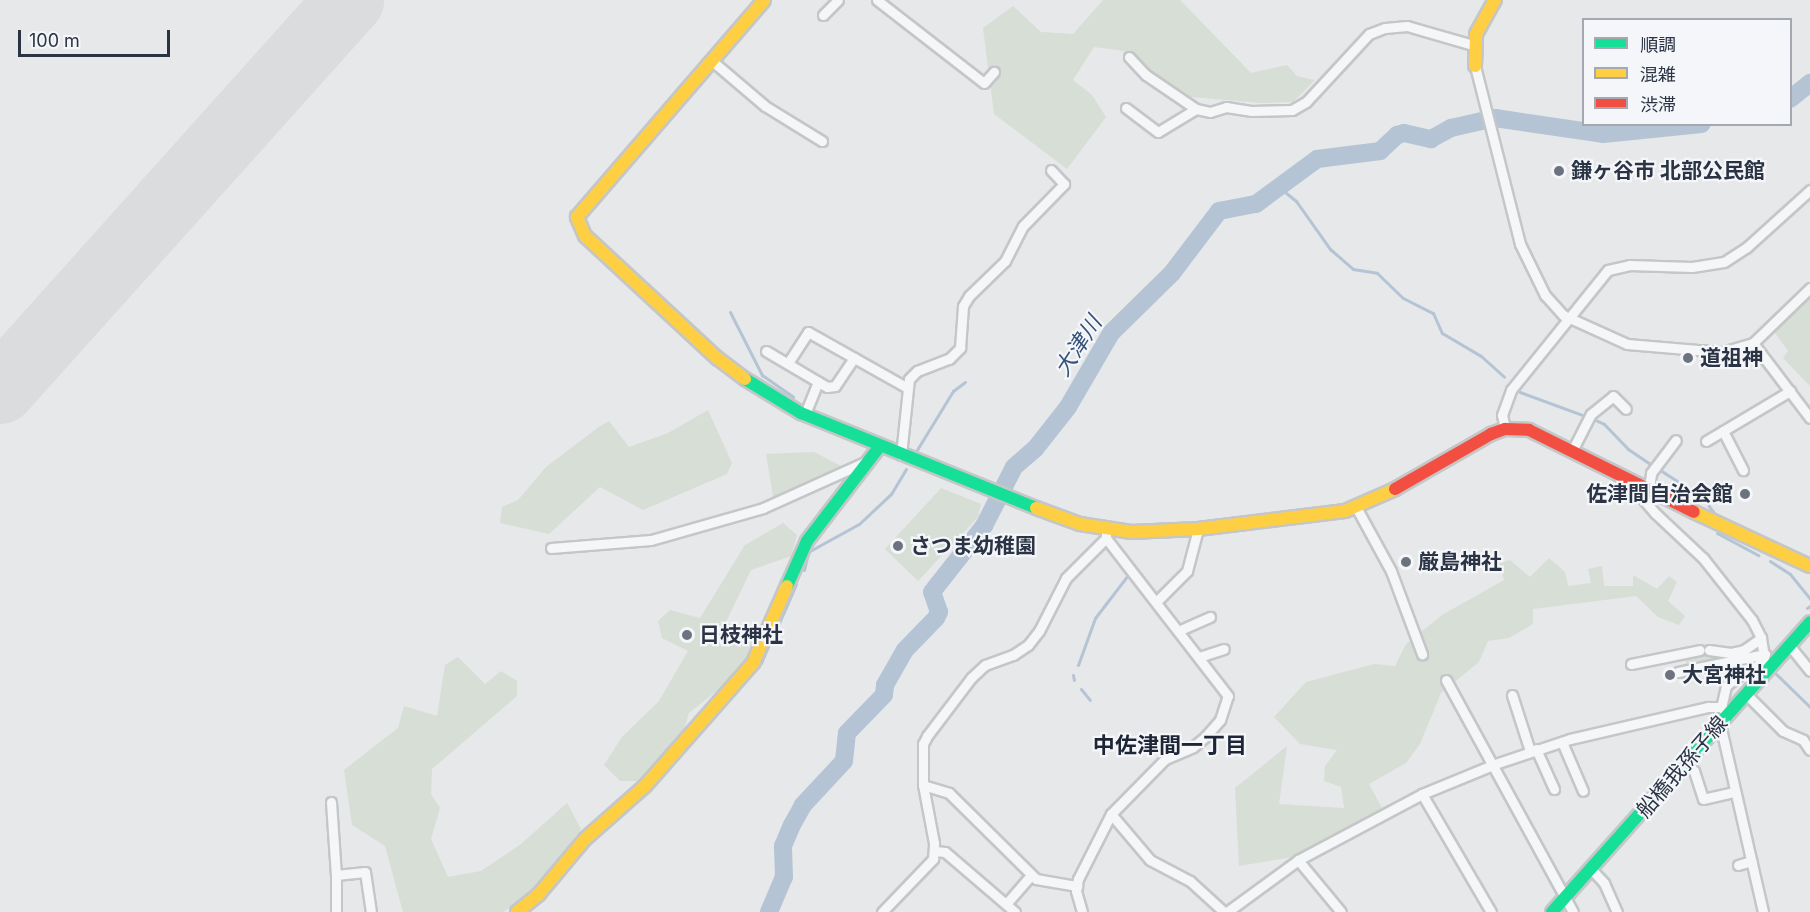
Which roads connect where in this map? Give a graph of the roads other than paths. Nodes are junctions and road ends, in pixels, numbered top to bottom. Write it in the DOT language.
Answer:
graph roads {
  1 [pos="764,0"];
  2 [pos="838,0"];
  3 [pos="877,0"];
  4 [pos="1495,0"];
  5 [pos="823,15"];
  6 [pos="1473,45"];
  7 [pos="1129,57"];
  8 [pos="711,60"];
  9 [pos="1475,66"];
  10 [pos="994,72"];
  11 [pos="1126,108"];
  12 [pos="1196,109"];
  13 [pos="822,141"];
  14 [pos="1051,170"];
  15 [pos="1810,190"];
  16 [pos="1810,288"];
  17 [pos="1570,318"];
  18 [pos="1752,343"];
  19 [pos="766,351"];
  20 [pos="854,358"];
  21 [pos="788,363"];
  22 [pos="818,382"];
  23 [pos="906,387"];
  24 [pos="1790,391"];
  25 [pos="1626,409"];
  26 [pos="805,414"];
  27 [pos="1810,418"];
  28 [pos="1504,429"];
  29 [pos="1723,431"];
  30 [pos="1676,440"];
  31 [pos="1706,441"];
  32 [pos="880,446"];
  33 [pos="1573,449"];
  34 [pos="901,455"];
  35 [pos="869,460"];
  36 [pos="1743,470"];
  37 [pos="1621,473"];
  38 [pos="1649,488"];
  39 [pos="1356,507"];
  40 [pos="1198,529"];
  41 [pos="1106,534"];
  42 [pos="551,548"];
  43 [pos="1810,566"];
  44 [pos="1156,602"];
  45 [pos="1210,617"];
  46 [pos="1810,622"];
  47 [pos="1178,630"];
  48 [pos="1761,638"];
  49 [pos="1789,645"];
  50 [pos="1224,649"];
  51 [pos="1422,654"];
  52 [pos="1765,654"];
  53 [pos="1199,657"];
  54 [pos="1631,664"];
  55 [pos="1810,671"];
  56 [pos="1678,672"];
  57 [pos="1446,680"];
  58 [pos="1746,694"];
  59 [pos="1512,695"];
  60 [pos="1723,715"];
  61 [pos="1562,742"];
  62 [pos="1533,750"];
  63 [pos="1810,750"];
  64 [pos="1686,762"];
  65 [pos="1495,764"];
  66 [pos="923,785"];
  67 [pos="1554,789"];
  68 [pos="1583,791"];
  69 [pos="1734,792"];
  70 [pos="1422,794"];
  71 [pos="331,802"];
  72 [pos="1111,814"];
  73 [pos="934,851"];
  74 [pos="1298,860"];
  75 [pos="1751,861"];
  76 [pos="1738,865"];
  77 [pos="1592,870"];
  78 [pos="336,875"];
  79 [pos="1031,875"];
  80 [pos="1077,886"];
  81 [pos="1566,899"];
  82 [pos="1006,904"];
  83 [pos="336,912"];
  84 [pos="371,912"];
  85 [pos="517,912"];
  86 [pos="882,912"];
  87 [pos="1015,912"];
  88 [pos="1082,912"];
  89 [pos="1225,912"];
  90 [pos="1341,912"];
  91 [pos="1491,912"];
  92 [pos="1552,912"];
  93 [pos="1573,912"];
  94 [pos="1617,912"];
  95 [pos="1763,912"];
  1 -- 8 [label="street"];
  2 -- 5 [label="street"];
  3 -- 10 [label="street"];
  4 -- 6 [label="street"];
  6 -- 9 [label="street"];
  6 -- 12 [label="street"];
  7 -- 12 [label="street"];
  8 -- 13 [label="street"];
  8 -- 26 [label="street"];
  9 -- 17 [label="street"];
  11 -- 12 [label="street"];
  14 -- 23 [label="street"];
  15 -- 17 [label="street"];
  16 -- 18 [label="street"];
  17 -- 18 [label="street"];
  17 -- 28 [label="street"];
  18 -- 24 [label="street"];
  19 -- 21 [label="street"];
  20 -- 21 [label="street"];
  20 -- 22 [label="street"];
  20 -- 23 [label="street"];
  21 -- 22 [label="street"];
  22 -- 26 [label="street"];
  23 -- 34 [label="street"];
  24 -- 27 [label="street"];
  24 -- 29 [label="street"];
  25 -- 33 [label="street"];
  26 -- 32 [label="street"];
  28 -- 33 [label="street"];
  28 -- 39 [label="street"];
  29 -- 31 [label="street"];
  29 -- 36 [label="street"];
  30 -- 38 [label="street"];
  32 -- 34 [label="street"];
  32 -- 35 [label="street"];
  33 -- 37 [label="street"];
  34 -- 41 [label="street"];
  35 -- 42 [label="street"];
  35 -- 85 [label="street"];
  37 -- 38 [label="street"];
  37 -- 48 [label="street"];
  38 -- 43 [label="street"];
  39 -- 40 [label="street"];
  39 -- 51 [label="street"];
  40 -- 41 [label="street"];
  40 -- 44 [label="street"];
  41 -- 44 [label="street"];
  41 -- 66 [label="street"];
  44 -- 47 [label="street"];
  45 -- 47 [label="street"];
  46 -- 49 [label="street, 船橋我孫子線"];
  47 -- 53 [label="street"];
  48 -- 52 [label="street"];
  48 -- 54 [label="street"];
  49 -- 55 [label="street"];
  49 -- 58 [label="street, 船橋我孫子線"];
  50 -- 53 [label="street"];
  52 -- 56 [label="street"];
  52 -- 60 [label="street"];
  53 -- 72 [label="street"];
  57 -- 65 [label="street"];
  58 -- 60 [label="street, 船橋我孫子線"];
  58 -- 63 [label="street"];
  59 -- 62 [label="street"];
  60 -- 61 [label="street"];
  60 -- 64 [label="street, 船橋我孫子線"];
  60 -- 69 [label="street"];
  61 -- 62 [label="street"];
  61 -- 68 [label="street"];
  62 -- 65 [label="street"];
  62 -- 67 [label="street"];
  64 -- 69 [label="street"];
  64 -- 77 [label="street, 船橋我孫子線"];
  65 -- 70 [label="street"];
  65 -- 81 [label="street"];
  66 -- 73 [label="street"];
  66 -- 79 [label="street"];
  69 -- 75 [label="street"];
  70 -- 74 [label="street"];
  70 -- 91 [label="street"];
  71 -- 78 [label="street"];
  72 -- 80 [label="street"];
  72 -- 89 [label="street"];
  73 -- 82 [label="street"];
  73 -- 86 [label="street"];
  74 -- 89 [label="street"];
  74 -- 90 [label="street"];
  75 -- 76 [label="street"];
  75 -- 95 [label="street"];
  77 -- 81 [label="street, 船橋我孫子線"];
  77 -- 94 [label="street"];
  78 -- 83 [label="street"];
  78 -- 84 [label="street"];
  79 -- 80 [label="street"];
  79 -- 82 [label="street"];
  80 -- 88 [label="street"];
  81 -- 92 [label="street, 船橋我孫子線"];
  81 -- 93 [label="street"];
  82 -- 87 [label="street"];
}
